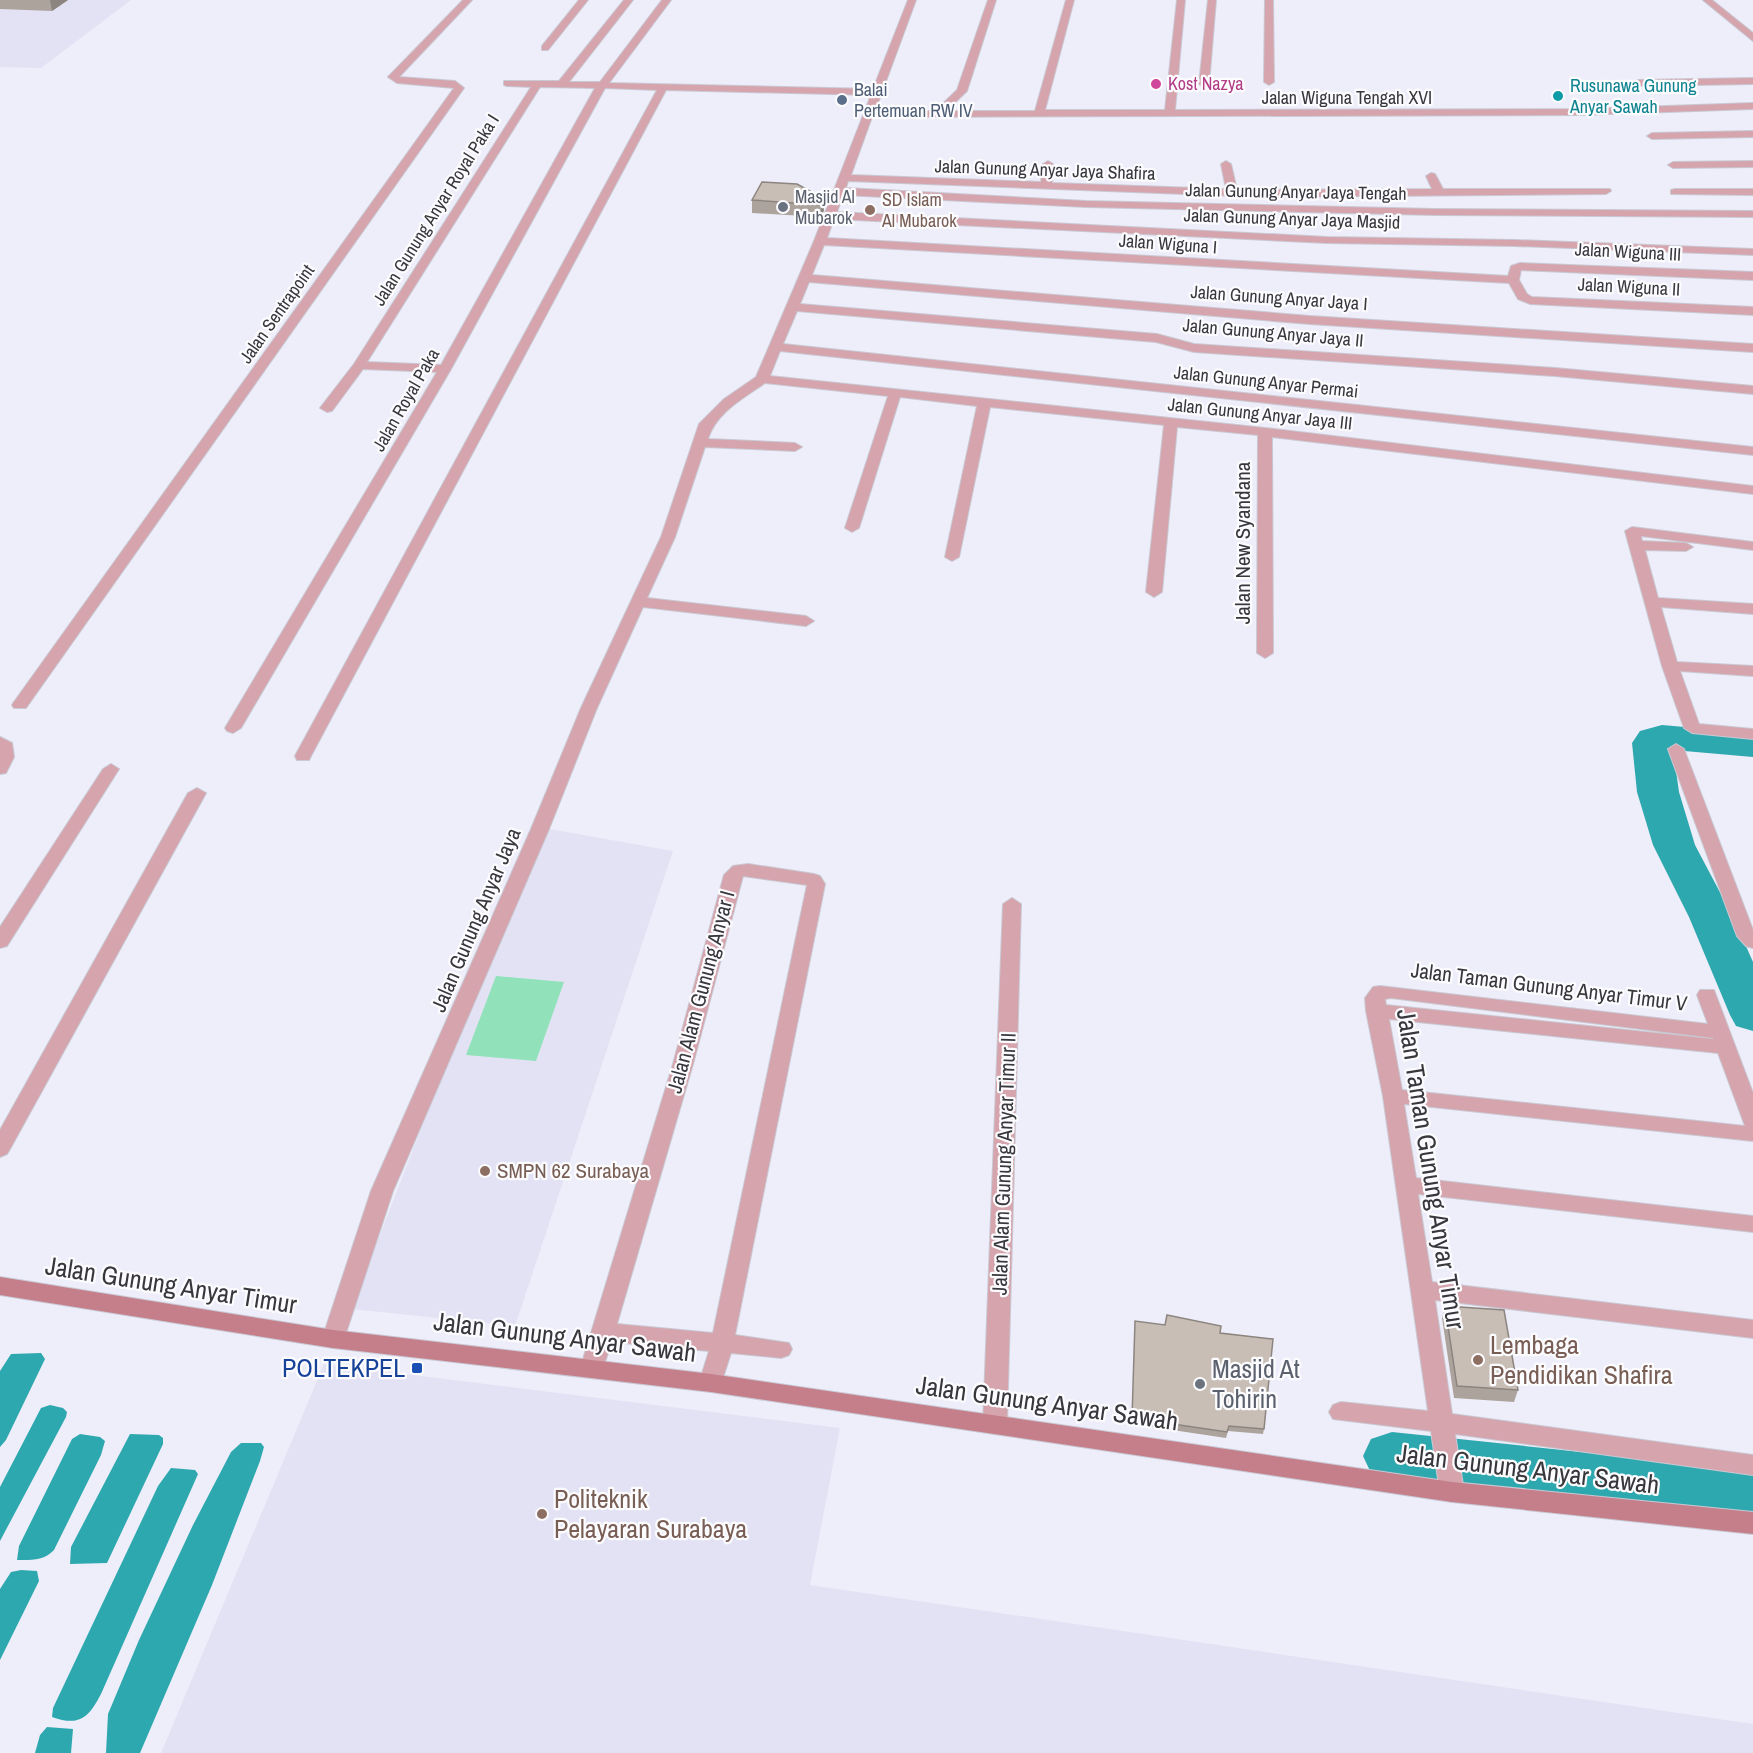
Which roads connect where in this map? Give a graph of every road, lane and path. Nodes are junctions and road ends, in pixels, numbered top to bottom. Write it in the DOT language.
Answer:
graph roads {
  1 [pos="468,0"];
  2 [pos="584,0"];
  3 [pos="629,0"];
  4 [pos="667,0"];
  5 [pos="912,0"];
  6 [pos="992,0"];
  7 [pos="1070,0"];
  8 [pos="1181,0"];
  9 [pos="1212,0"];
  10 [pos="1269,0"];
  11 [pos="1707,0"];
  12 [pos="1753,38"];
  13 [pos="545,48"];
  14 [pos="1753,81"];
  15 [pos="1269,82"];
  16 [pos="507,83"];
  17 [pos="1638,83"];
  18 [pos="537,84"];
  19 [pos="562,84"];
  20 [pos="1204,84"];
  21 [pos="602,85"];
  22 [pos="663,87"];
  23 [pos="875,92"];
  24 [pos="1753,106"];
  25 [pos="1741,107"];
  26 [pos="1633,110"];
  27 [pos="937,114"];
  28 [pos="1039,114"];
  29 [pos="1170,115"];
  30 [pos="867,116"];
  31 [pos="1753,118"];
  32 [pos="1753,134"];
  33 [pos="1652,136"];
  34 [pos="1048,164"];
  35 [pos="1226,164"];
  36 [pos="1753,164"];
  37 [pos="1673,165"];
  38 [pos="1431,176"];
  39 [pos="843,178"];
  40 [pos="1046,188"];
  41 [pos="838,191"];
  42 [pos="1606,192"];
  43 [pos="1675,192"];
  44 [pos="1753,192"];
  45 [pos="1232,193"];
  46 [pos="1440,194"];
  47 [pos="1753,214"];
  48 [pos="829,215"];
  49 [pos="820,241"];
  50 [pos="1753,252"];
  51 [pos="1753,276"];
  52 [pos="804,278"];
  53 [pos="1513,280"];
  54 [pos="792,307"];
  55 [pos="1753,311"];
  56 [pos="774,347"];
  57 [pos="1753,348"];
  58 [pos="362,360"];
  59 [pos="445,369"];
  60 [pos="762,380"];
  61 [pos="1753,390"];
  62 [pos="895,393"];
  63 [pos="984,404"];
  64 [pos="327,408"];
  65 [pos="1171,423"];
  66 [pos="1265,432"];
  67 [pos="699,443"];
  68 [pos="795,447"];
  69 [pos="1753,451"];
  70 [pos="1753,490"];
  71 [pos="852,528"];
  72 [pos="1753,547"];
  73 [pos="952,557"];
  74 [pos="1154,592"];
  75 [pos="638,602"];
  76 [pos="1653,602"];
  77 [pos="1753,609"];
  78 [pos="806,621"];
  79 [pos="1265,653"];
  80 [pos="1670,666"];
  81 [pos="1753,671"];
  82 [pos="20,705"];
  83 [pos="233,728"];
  84 [pos="1753,734"];
  85 [pos="0,742"];
  86 [pos="1676,749"];
  87 [pos="303,756"];
  88 [pos="0,769"];
  89 [pos="111,769"];
  90 [pos="197,794"];
  91 [pos="1012,904"];
  92 [pos="0,942"];
  93 [pos="1752,942"];
  94 [pos="1707,995"];
  95 [pos="1375,1005"];
  96 [pos="1723,1040"];
  97 [pos="1393,1096"];
  98 [pos="1753,1121"];
  99 [pos="1753,1134"];
  100 [pos="0,1149"];
  101 [pos="1406,1185"];
  102 [pos="1753,1224"];
  103 [pos="0,1286"];
  104 [pos="1422,1290"];
  105 [pos="1753,1329"];
  106 [pos="603,1332"];
  107 [pos="333,1338"];
  108 [pos="722,1344"];
  109 [pos="781,1348"];
  110 [pos="592,1369"];
  111 [pos="711,1383"];
  112 [pos="1341,1412"];
  113 [pos="995,1425"];
  114 [pos="1442,1427"];
  115 [pos="1753,1465"];
  116 [pos="1451,1485"];
  117 [pos="1753,1523"];
  1 -- 82 [label="street, Jalan Sentrapoint"];
  2 -- 13 [label="street"];
  3 -- 19 [label="street"];
  4 -- 21 [label="street, Jalan Royal Paka"];
  5 -- 23 [label="street"];
  6 -- 27 [label="street"];
  7 -- 28 [label="street"];
  8 -- 29 [label="street"];
  9 -- 20 [label="street"];
  10 -- 15 [label="street"];
  11 -- 12 [label="street"];
  14 -- 17 [label="street"];
  16 -- 18 [label="street"];
  18 -- 19 [label="street"];
  18 -- 58 [label="street, Jalan Gunung Anyar Royal Paka I"];
  19 -- 21 [label="street"];
  21 -- 22 [label="street"];
  21 -- 59 [label="street, Jalan Royal Paka"];
  22 -- 23 [label="street"];
  22 -- 87 [label="street"];
  23 -- 30 [label="street"];
  24 -- 25 [label="street, Jalan Wiguna Tengah XVI"];
  25 -- 26 [label="street, Jalan Wiguna Tengah XVI"];
  25 -- 31 [label="street"];
  26 -- 29 [label="street, Jalan Wiguna Tengah XVI"];
  26 -- 30 [label="street"];
  27 -- 28 [label="street, Jalan Wiguna Tengah XVI"];
  27 -- 30 [label="street, Jalan Wiguna Tengah XVI"];
  28 -- 29 [label="street, Jalan Wiguna Tengah XVI"];
  30 -- 39 [label="street"];
  32 -- 33 [label="street"];
  34 -- 40 [label="street"];
  35 -- 45 [label="street"];
  36 -- 37 [label="street"];
  38 -- 46 [label="street"];
  39 -- 40 [label="street, Jalan Gunung Anyar Jaya Shafira"];
  39 -- 41 [label="street"];
  40 -- 45 [label="street, Jalan Gunung Anyar Jaya Shafira"];
  41 -- 47 [label="street, Jalan Gunung Anyar Jaya Tengah"];
  41 -- 48 [label="street"];
  42 -- 46 [label="street, Jalan Gunung Anyar Jaya Shafira"];
  43 -- 44 [label="street"];
  45 -- 46 [label="street, Jalan Gunung Anyar Jaya Shafira"];
  48 -- 49 [label="street"];
  48 -- 50 [label="street, Jalan Gunung Anyar Jaya Masjid"];
  49 -- 52 [label="street"];
  49 -- 53 [label="street, Jalan Wiguna I"];
  51 -- 53 [label="street, Jalan Wiguna III"];
  52 -- 54 [label="street"];
  52 -- 57 [label="street, Jalan Gunung Anyar Jaya I"];
  53 -- 55 [label="street, Jalan Wiguna II"];
  54 -- 56 [label="street"];
  54 -- 61 [label="street, Jalan Gunung Anyar Jaya II"];
  56 -- 60 [label="street"];
  56 -- 69 [label="street, Jalan Gunung Anyar Permai"];
  58 -- 59 [label="street"];
  58 -- 64 [label="street, Jalan Gunung Anyar Royal Paka I"];
  59 -- 83 [label="street, Jalan Royal Paka"];
  60 -- 62 [label="street, Jalan Gunung Anyar Jaya III"];
  60 -- 67 [label="street, Jalan Gunung Anyar Jaya"];
  62 -- 63 [label="street, Jalan Gunung Anyar Jaya III"];
  62 -- 71 [label="street"];
  63 -- 65 [label="street, Jalan Gunung Anyar Jaya III"];
  63 -- 73 [label="street"];
  65 -- 66 [label="street, Jalan Gunung Anyar Jaya III"];
  65 -- 74 [label="street"];
  66 -- 70 [label="street, Jalan Gunung Anyar Jaya III"];
  66 -- 79 [label="street, Jalan New Syandana"];
  67 -- 68 [label="street"];
  67 -- 75 [label="street, Jalan Gunung Anyar Jaya"];
  72 -- 76 [label="street"];
  75 -- 78 [label="street"];
  75 -- 107 [label="street, Jalan Gunung Anyar Jaya"];
  76 -- 77 [label="street"];
  76 -- 80 [label="street"];
  80 -- 81 [label="street"];
  80 -- 84 [label="street"];
  85 -- 88 [label="street"];
  86 -- 93 [label="street"];
  89 -- 92 [label="street"];
  90 -- 100 [label="street"];
  91 -- 113 [label="street, Jalan Alam Gunung Anyar Timur II"];
  94 -- 96 [label="street"];
  95 -- 96 [label="street, Jalan Taman Gunung Anyar Timur V"];
  95 -- 97 [label="street, Jalan Taman Gunung Anyar Timur"];
  96 -- 98 [label="street"];
  97 -- 99 [label="street"];
  97 -- 101 [label="street, Jalan Taman Gunung Anyar Timur"];
  101 -- 102 [label="street"];
  101 -- 104 [label="street, Jalan Taman Gunung Anyar Timur"];
  103 -- 107 [label="street, Jalan Gunung Anyar Timur"];
  104 -- 105 [label="street"];
  104 -- 114 [label="street, Jalan Taman Gunung Anyar Timur"];
  106 -- 108 [label="street"];
  106 -- 108 [label="street, Jalan Alam Gunung Anyar I"];
  106 -- 110 [label="street, Jalan Alam Gunung Anyar I"];
  107 -- 110 [label="street, Jalan Gunung Anyar Sawah"];
  108 -- 109 [label="street"];
  108 -- 111 [label="street, Jalan Alam Gunung Anyar I"];
  110 -- 111 [label="street, Jalan Gunung Anyar Sawah"];
  111 -- 113 [label="street, Jalan Gunung Anyar Sawah"];
  112 -- 114 [label="street"];
  113 -- 116 [label="street, Jalan Gunung Anyar Sawah"];
  114 -- 115 [label="street"];
  114 -- 116 [label="street, Jalan Taman Gunung Anyar Timur"];
  116 -- 117 [label="street, Jalan Gunung Anyar Sawah"];
}
